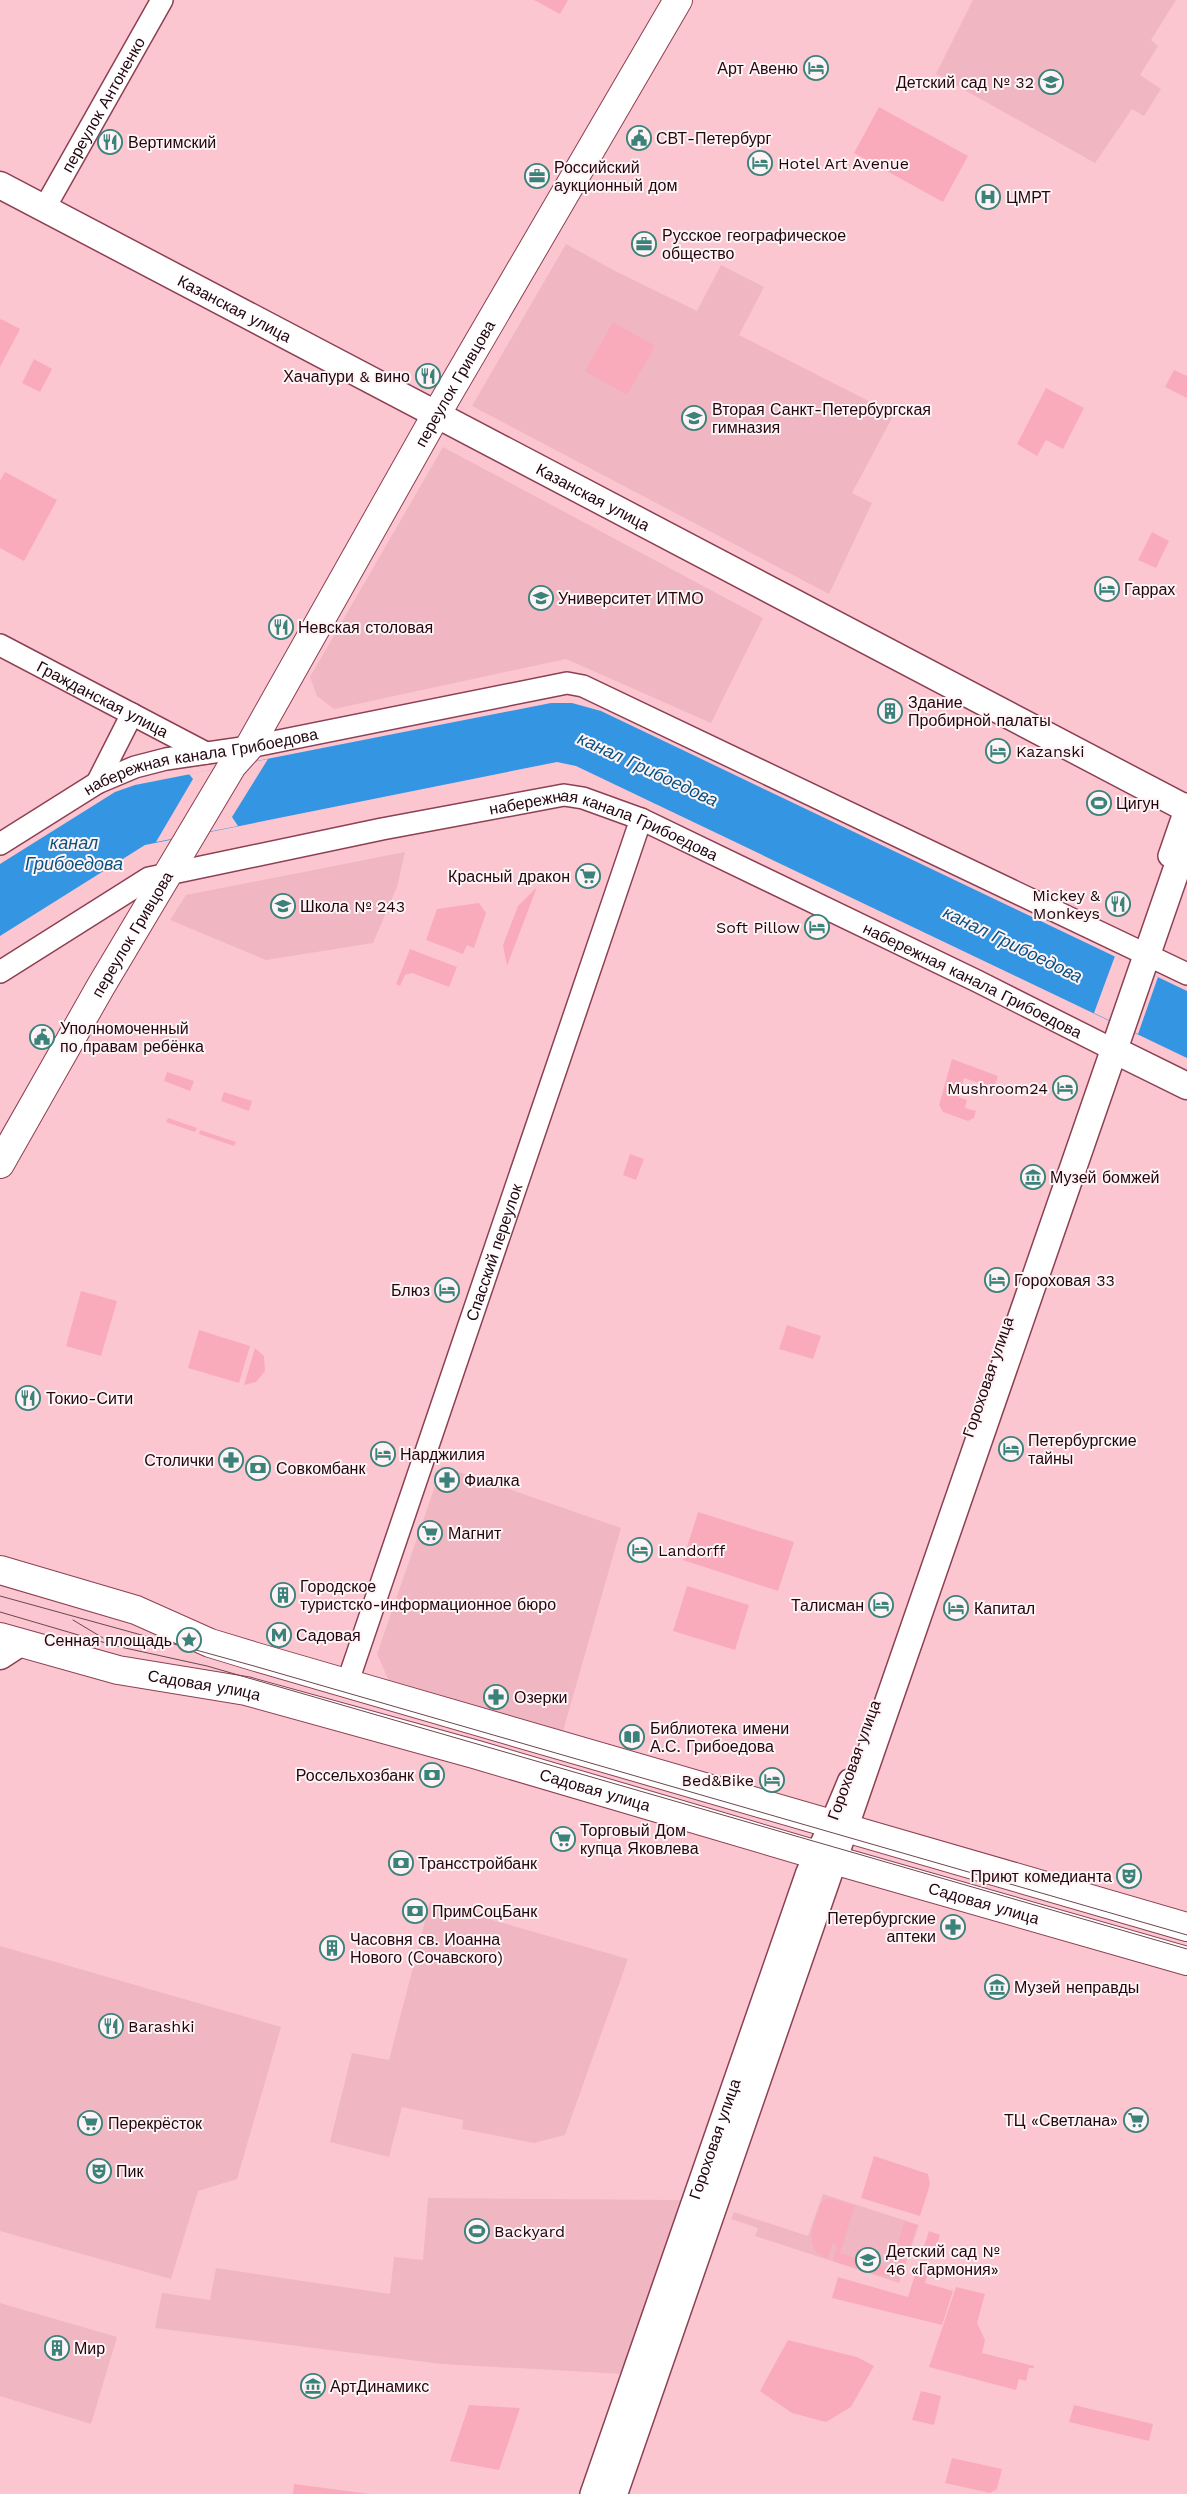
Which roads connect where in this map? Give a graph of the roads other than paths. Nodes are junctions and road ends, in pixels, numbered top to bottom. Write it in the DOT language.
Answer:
graph roads {
  1 [pos="162,0"];
  2 [pos="678,0"];
  3 [pos="0,185"];
  4 [pos="44,208"];
  5 [pos="436,415"];
  6 [pos="0,645"];
  7 [pos="132,714"];
  8 [pos="206,753"];
  9 [pos="241,756"];
  10 [pos="97,783"];
  11 [pos="1186,807"];
  12 [pos="641,819"];
  13 [pos="1187,839"];
  14 [pos="0,844"];
  15 [pos="168,873"];
  16 [pos="1139,959"];
  17 [pos="0,972"];
  18 [pos="1187,974"];
  19 [pos="1112,1036"];
  20 [pos="1187,1086"];
  21 [pos="0,1164"];
  22 [pos="0,1570"];
  23 [pos="6,1646"];
  24 [pos="347,1684"];
  25 [pos="838,1825"];
  26 [pos="825,1858"];
  27 [pos="1187,1927"];
  28 [pos="1187,1961"];
  29 [pos="591,2494"];
  30 [pos="614,2494"];
  1 -- 4 [label="street, переулок Антоненко"];
  2 -- 5 [label="main road, переулок Гривцова"];
  3 -- 4 [label="street, Казанская улица"];
  4 -- 5 [label="street, Казанская улица"];
  5 -- 9 [label="main road, переулок Гривцова"];
  5 -- 11 [label="street, Казанская улица"];
  6 -- 7 [label="street, Гражданская улица"];
  7 -- 8 [label="street, Гражданская улица"];
  7 -- 10 [label="street"];
  8 -- 9 [label="street, набережная канала Грибоедова"];
  8 -- 10 [label="street, набережная канала Грибоедова"];
  9 -- 15 [label="main road, переулок Гривцова"];
  9 -- 16 [label="street, набережная канала Грибоедова"];
  10 -- 14 [label="street, набережная канала Грибоедова"];
  11 -- 16 [label="street"];
  12 -- 15 [label="street, набережная канала Грибоедова"];
  12 -- 19 [label="street, набережная канала Грибоедова"];
  12 -- 24 [label="street, Спасский переулок"];
  13 -- 16 [label="street"];
  15 -- 17 [label="street, набережная канала Грибоедова"];
  15 -- 21 [label="main road, переулок Гривцова"];
  16 -- 18 [label="street, набережная канала Грибоедова"];
  16 -- 19 [label="street, Гороховая улица"];
  19 -- 20 [label="street, набережная канала Грибоедова"];
  19 -- 25 [label="street, Гороховая улица"];
  22 -- 24 [label="main road, Садовая улица"];
  23 -- 26 [label="main road, Садовая улица"];
  24 -- 25 [label="main road, Садовая улица"];
  25 -- 26 [label="street, Гороховая улица"];
  25 -- 27 [label="main road, Садовая улица"];
  26 -- 28 [label="main road, Садовая улица"];
  26 -- 29 [label="street, Гороховая улица"];
  26 -- 30 [label="street, Гороховая улица"];
}
